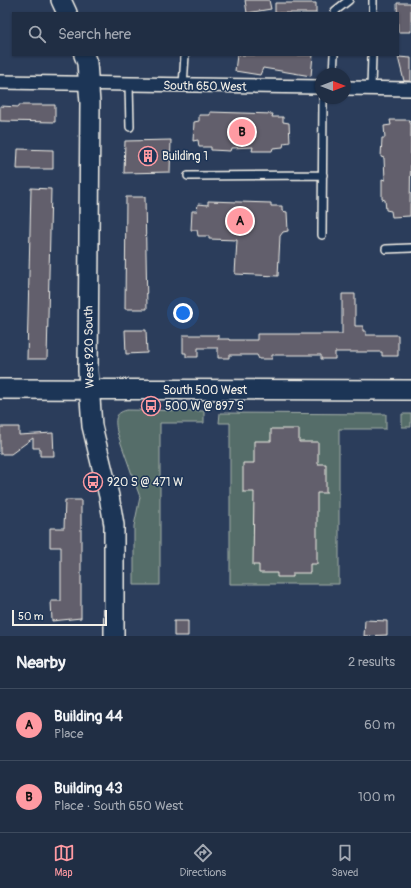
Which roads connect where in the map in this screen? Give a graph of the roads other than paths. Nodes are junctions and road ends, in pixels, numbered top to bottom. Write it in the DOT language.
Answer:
graph roads {
  1 [pos="61,0"];
  2 [pos="349,0"];
  3 [pos="373,0"];
  4 [pos="67,12"];
  5 [pos="335,12"];
  6 [pos="373,12"];
  7 [pos="84,56"];
  8 [pos="185,56"];
  9 [pos="334,56"];
  10 [pos="372,56"];
  11 [pos="333,68"];
  12 [pos="0,82"];
  13 [pos="89,83"];
  14 [pos="129,85"];
  15 [pos="183,86"];
  16 [pos="315,87"];
  17 [pos="351,88"];
  18 [pos="371,88"];
  19 [pos="411,89"];
  20 [pos="324,104"];
  21 [pos="130,127"];
  22 [pos="323,175"];
  23 [pos="188,176"];
  24 [pos="322,235"];
  25 [pos="411,248"];
  26 [pos="386,249"];
  27 [pos="0,389"];
  28 [pos="89,390"];
  29 [pos="411,390"];
  30 [pos="114,636"];
  1 -- 4 [label="street"];
  2 -- 5 [label="lane"];
  3 -- 6 [label="lane"];
  7 -- 13 [label="street, West 920 South"];
  8 -- 15 [label="lane"];
  9 -- 11 [label="lane"];
  10 -- 18 [label="lane"];
  12 -- 13 [label="street, South 650 West"];
  13 -- 14 [label="street, South 650 West"];
  13 -- 28 [label="street, West 920 South"];
  14 -- 15 [label="street, South 650 West"];
  14 -- 21 [label="lane"];
  15 -- 16 [label="street, South 650 West"];
  17 -- 18 [label="street"];
  18 -- 19 [label="street"];
  20 -- 22 [label="lane"];
  22 -- 23 [label="lane"];
  22 -- 24 [label="lane"];
  25 -- 26 [label="lane"];
  27 -- 28 [label="street, South 500 West"];
  28 -- 29 [label="street, South 500 West"];
  28 -- 30 [label="street, West 920 South"];
}
